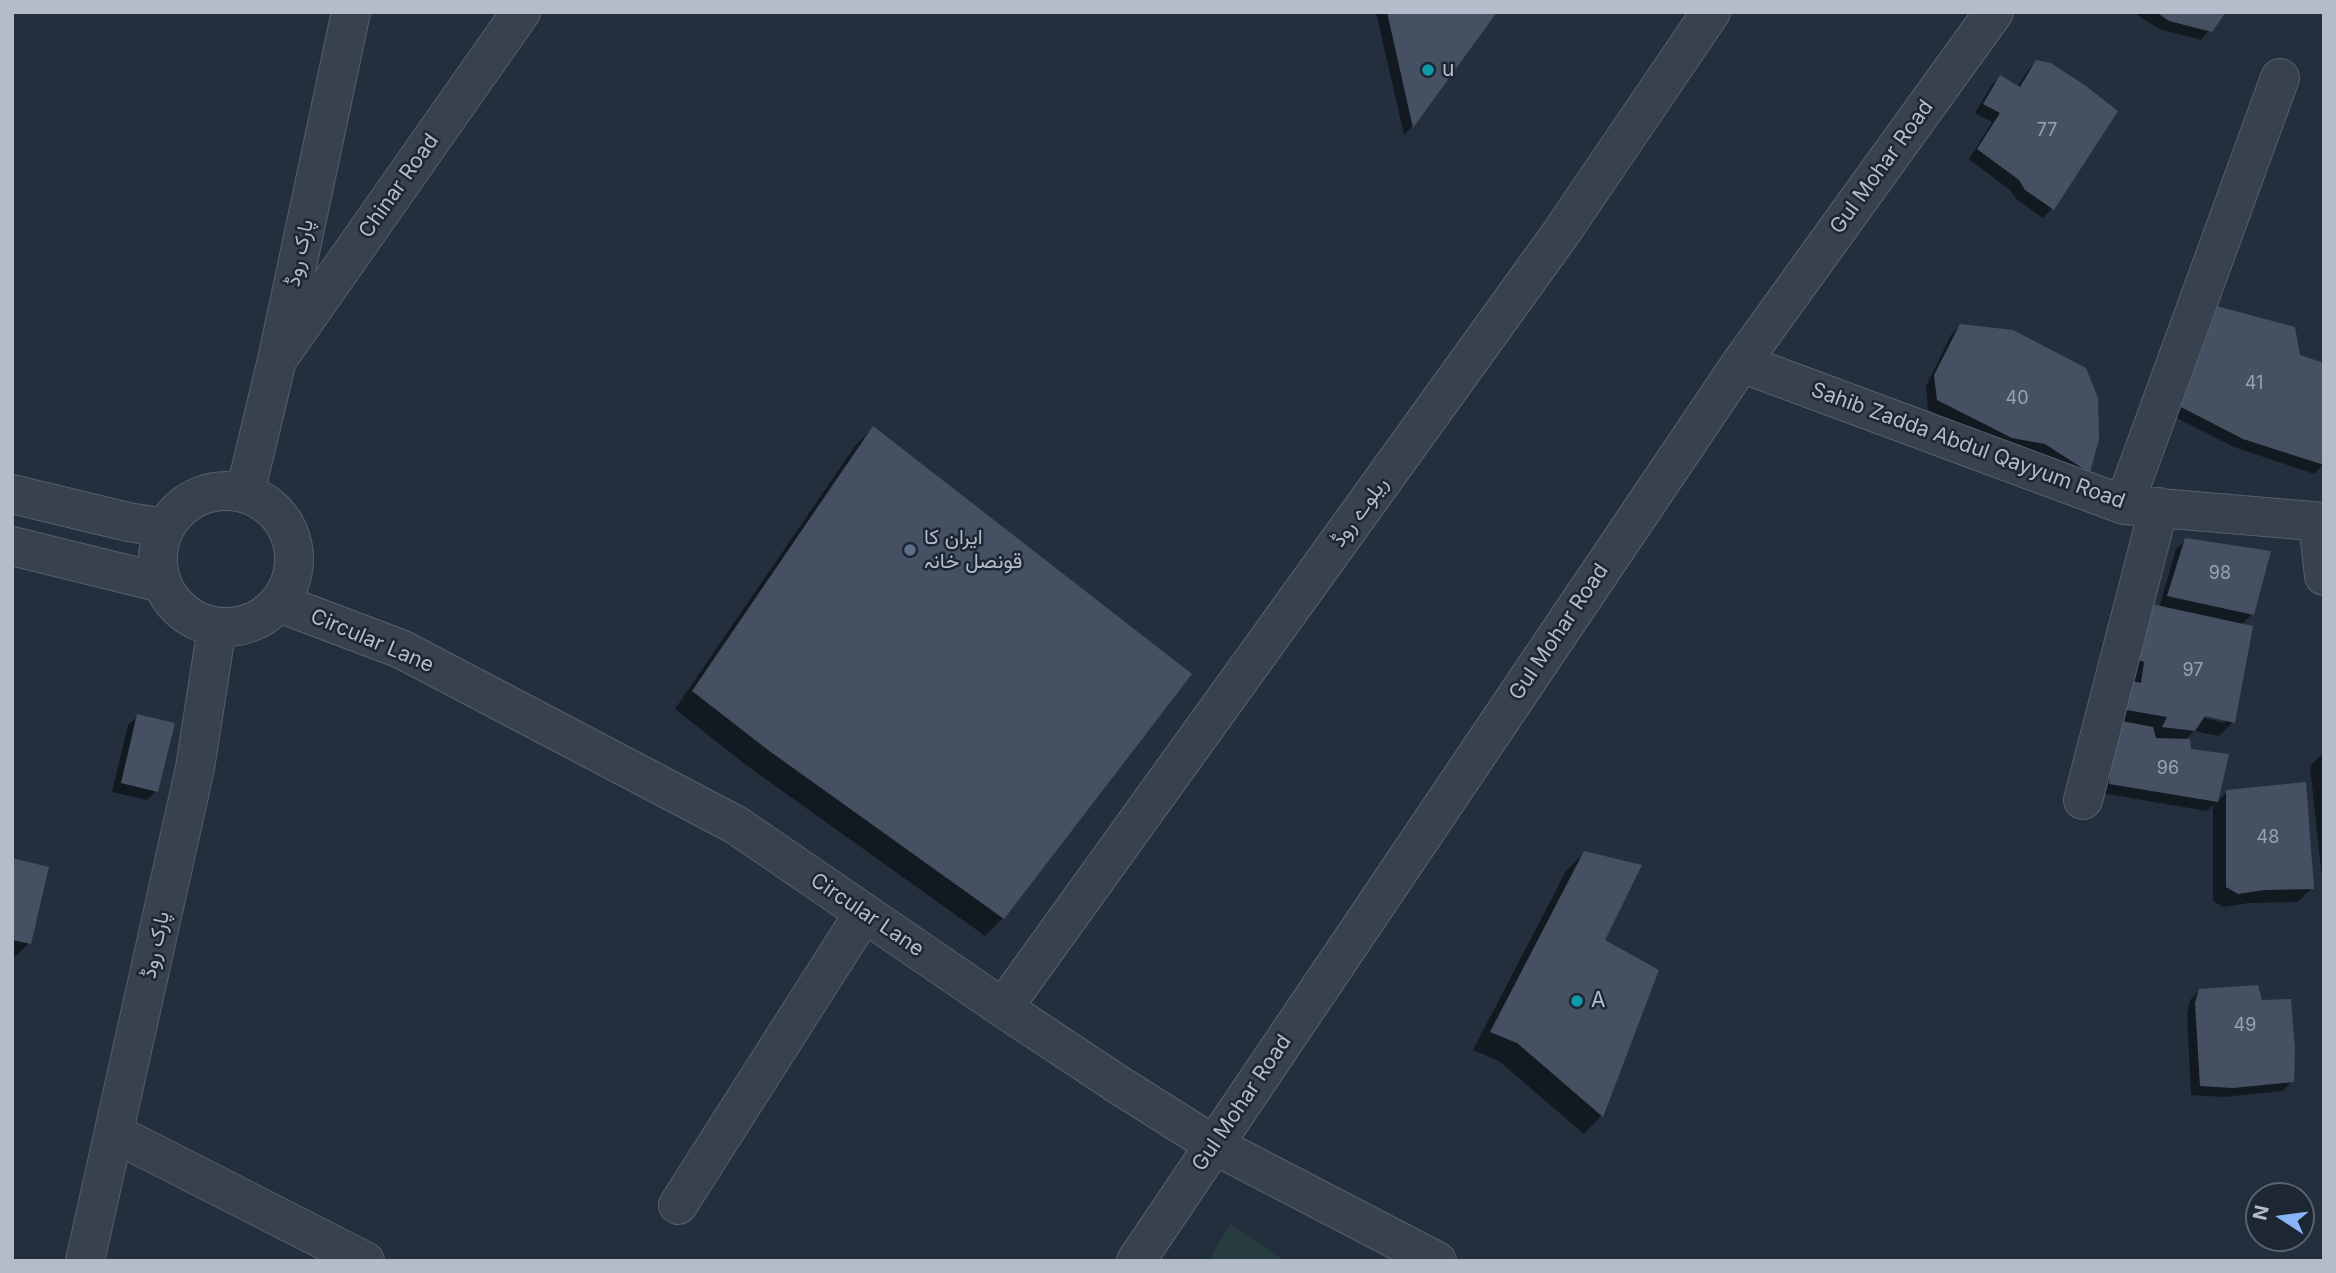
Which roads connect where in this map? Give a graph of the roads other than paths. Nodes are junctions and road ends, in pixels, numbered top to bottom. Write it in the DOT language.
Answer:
graph roads {
  1 [pos="351,12"];
  2 [pos="521,12"];
  3 [pos="1711,12"];
  4 [pos="1994,12"];
  5 [pos="2280,78"];
  6 [pos="277,360"];
  7 [pos="1741,363"];
  8 [pos="245,493"];
  9 [pos="12,494"];
  10 [pos="2142,506"];
  11 [pos="2321,523"];
  12 [pos="165,528"];
  13 [pos="12,546"];
  14 [pos="2324,576"];
  15 [pos="162,583"];
  16 [pos="279,603"];
  17 [pos="217,627"];
  18 [pos="2083,800"];
  19 [pos="864,913"];
  20 [pos="1003,1008"];
  21 [pos="114,1133"];
  22 [pos="1214,1145"];
  23 [pos="678,1205"];
  24 [pos="85,1261"];
  25 [pos="365,1261"];
  26 [pos="1136,1261"];
  27 [pos="1437,1261"];
  1 -- 6 [label="street, پارک روڈ"];
  2 -- 6 [label="street, Chinar Road"];
  3 -- 20 [label="street, ریلوے روڈ"];
  4 -- 7 [label="street, Gul Mohar Road"];
  5 -- 10 [label="street"];
  6 -- 8 [label="street, پارک روڈ"];
  7 -- 10 [label="street, Sahib Zadda Abdul Qayyum Road"];
  7 -- 22 [label="street, Gul Mohar Road"];
  8 -- 12 [label="street"];
  8 -- 16 [label="street"];
  9 -- 12 [label="street"];
  10 -- 11 [label="street, Sahib Zadda Abdul Qayyum Road"];
  10 -- 18 [label="street"];
  11 -- 14 [label="street"];
  12 -- 15 [label="street"];
  13 -- 15 [label="street"];
  15 -- 17 [label="street"];
  16 -- 17 [label="street"];
  16 -- 19 [label="street, Circular Lane"];
  17 -- 21 [label="street, پارک روڈ"];
  19 -- 20 [label="street, Circular Lane"];
  19 -- 23 [label="street"];
  20 -- 22 [label="street, Circular Lane"];
  21 -- 24 [label="street, پارک روڈ"];
  21 -- 25 [label="street"];
  22 -- 26 [label="street, Gul Mohar Road"];
  22 -- 27 [label="street, Circular Lane"];
}
